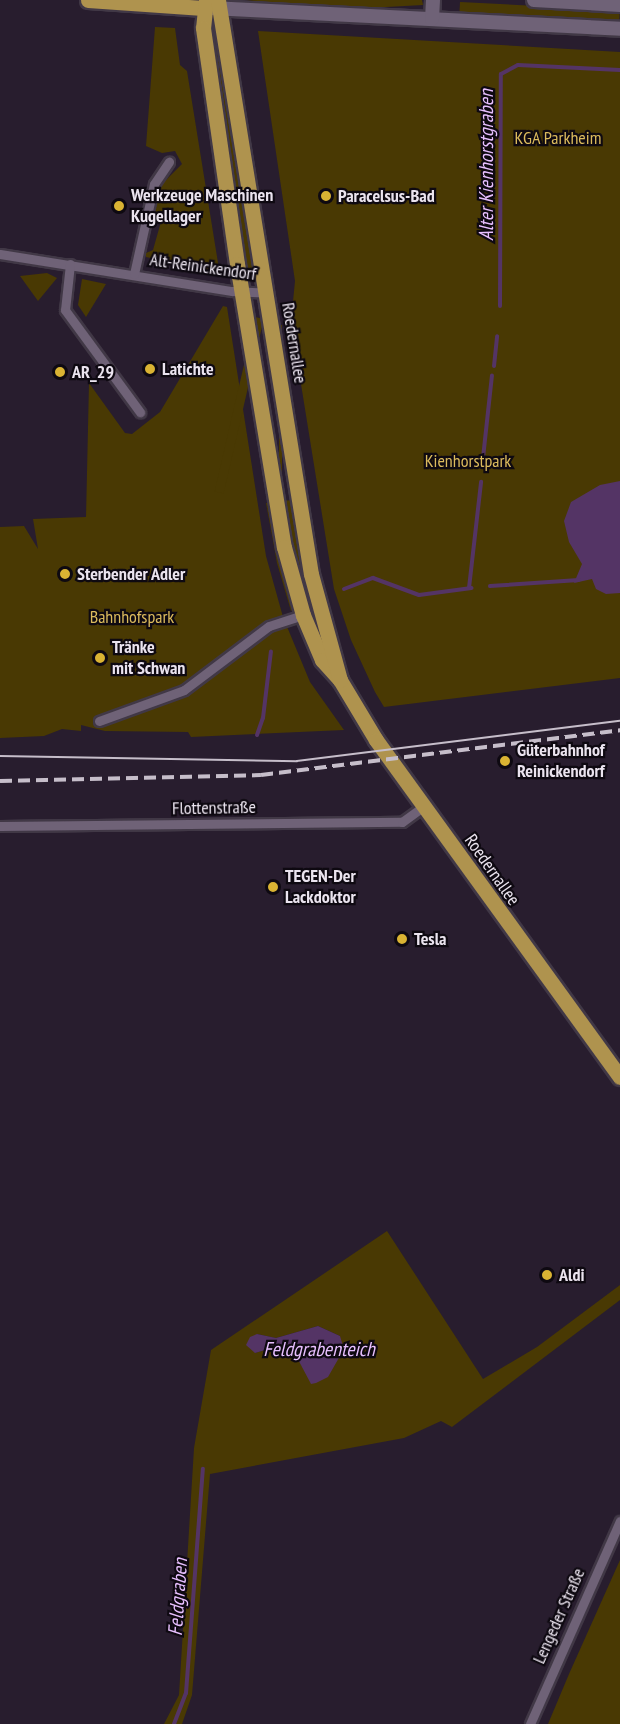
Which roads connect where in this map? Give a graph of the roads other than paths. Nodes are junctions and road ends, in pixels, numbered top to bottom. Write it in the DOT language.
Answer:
graph roads {
  1 [pos="88,0"];
  2 [pos="433,0"];
  3 [pos="534,0"];
  4 [pos="204,4"];
  5 [pos="219,4"];
  6 [pos="620,5"];
  7 [pos="432,19"];
  8 [pos="620,29"];
  9 [pos="169,162"];
  10 [pos="0,254"];
  11 [pos="23,257"];
  12 [pos="0,259"];
  13 [pos="70,264"];
  14 [pos="134,274"];
  15 [pos="243,293"];
  16 [pos="267,293"];
  17 [pos="140,412"];
  18 [pos="303,615"];
  19 [pos="340,680"];
  20 [pos="99,721"];
  21 [pos="424,806"];
  22 [pos="0,826"];
  23 [pos="620,1077"];
  24 [pos="620,1521"];
  25 [pos="530,1724"];
  1 -- 4 [label="main road"];
  2 -- 7 [label="main road"];
  3 -- 6 [label="main road"];
  4 -- 5 [label="main road"];
  4 -- 15 [label="main road, Roedernallee"];
  5 -- 7 [label="main road"];
  5 -- 16 [label="main road, Roedernallee"];
  7 -- 8 [label="main road"];
  9 -- 14 [label="street, Alt-Reinickendorf"];
  10 -- 11 [label="street, Alt-Reinickendorf"];
  11 -- 12 [label="street, Alt-Reinickendorf"];
  11 -- 13 [label="street, Alt-Reinickendorf"];
  13 -- 14 [label="street, Alt-Reinickendorf"];
  13 -- 17 [label="street"];
  14 -- 15 [label="street, Alt-Reinickendorf"];
  15 -- 16 [label="street, Alt-Reinickendorf"];
  15 -- 18 [label="main road, Roedernallee"];
  16 -- 19 [label="main road, Roedernallee"];
  18 -- 19 [label="main road, Roedernallee"];
  18 -- 20 [label="street"];
  19 -- 21 [label="main road, Roedernallee"];
  21 -- 22 [label="street, Flottenstraße"];
  21 -- 23 [label="main road, Roedernallee"];
  24 -- 25 [label="street, Lengeder Straße"];
}
